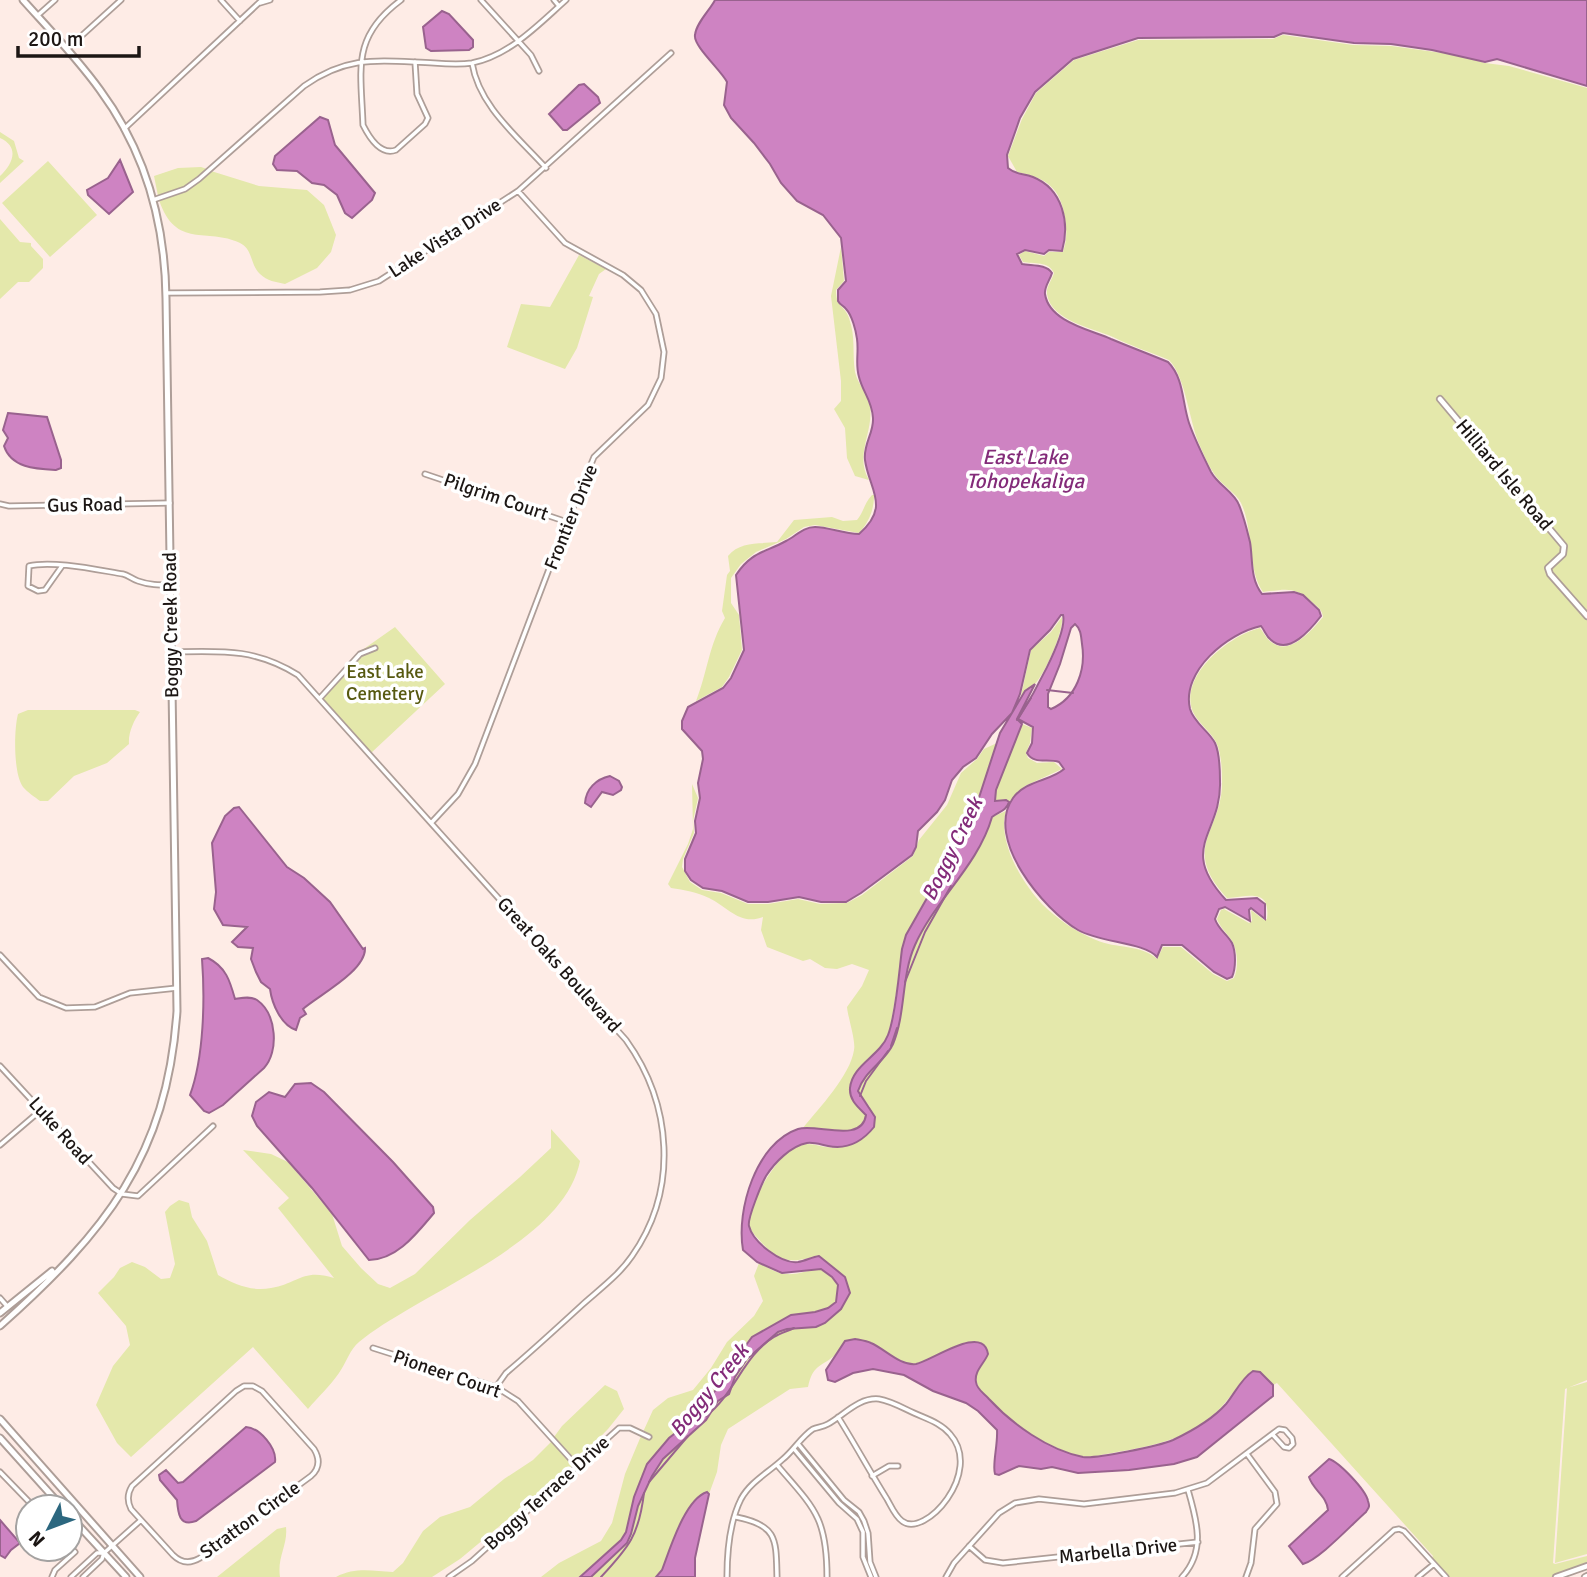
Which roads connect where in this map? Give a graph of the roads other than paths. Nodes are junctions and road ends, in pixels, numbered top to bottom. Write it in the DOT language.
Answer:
graph roads {
  1 [pos="23,0"];
  2 [pos="55,0"];
  3 [pos="121,0"];
  4 [pos="220,0"];
  5 [pos="270,0"];
  6 [pos="401,0"];
  7 [pos="481,0"];
  8 [pos="554,0"];
  9 [pos="566,0"];
  10 [pos="261,2"];
  11 [pos="559,6"];
  12 [pos="37,16"];
  13 [pos="240,22"];
  14 [pos="518,42"];
  15 [pos="66,49"];
  16 [pos="671,53"];
  17 [pos="361,61"];
  18 [pos="415,62"];
  19 [pos="472,62"];
  20 [pos="539,71"];
  21 [pos="124,129"];
  22 [pos="546,168"];
  23 [pos="518,191"];
  24 [pos="153,200"];
  25 [pos="166,293"];
  26 [pos="1440,399"];
  27 [pos="425,474"];
  28 [pos="0,503"];
  29 [pos="170,503"];
  30 [pos="567,522"];
  31 [pos="62,566"];
  32 [pos="171,585"];
  33 [pos="1587,616"];
  34 [pos="375,649"];
  35 [pos="172,652"];
  36 [pos="320,698"];
  37 [pos="431,822"];
  38 [pos="0,955"];
  39 [pos="177,988"];
  40 [pos="0,1066"];
  41 [pos="41,1110"];
  42 [pos="214,1126"];
  43 [pos="0,1145"];
  44 [pos="122,1194"];
  45 [pos="65,1262"];
  46 [pos="0,1298"];
  47 [pos="7,1307"];
  48 [pos="20,1307"];
  49 [pos="0,1313"];
  50 [pos="6,1321"];
  51 [pos="0,1326"];
  52 [pos="373,1348"];
  53 [pos="496,1387"];
  54 [pos="838,1417"];
  55 [pos="0,1419"];
  56 [pos="1273,1435"];
  57 [pos="0,1437"];
  58 [pos="649,1437"];
  59 [pos="799,1445"];
  60 [pos="794,1449"];
  61 [pos="1247,1454"];
  62 [pos="576,1465"];
  63 [pos="777,1465"];
  64 [pos="898,1466"];
  65 [pos="0,1472"];
  66 [pos="872,1476"];
  67 [pos="1188,1490"];
  68 [pos="20,1493"];
  69 [pos="50,1493"];
  70 [pos="736,1517"];
  71 [pos="141,1520"];
  72 [pos="84,1528"];
  73 [pos="1198,1542"];
  74 [pos="970,1546"];
  75 [pos="108,1549"];
  76 [pos="1037,1553"];
  77 [pos="1037,1560"];
  78 [pos="63,1563"];
  79 [pos="1434,1563"];
  80 [pos="1587,1566"];
  81 [pos="52,1577"];
  82 [pos="71,1577"];
  83 [pos="83,1577"];
  84 [pos="125,1577"];
  85 [pos="140,1577"];
  86 [pos="449,1577"];
  87 [pos="727,1577"];
  88 [pos="777,1577"];
  89 [pos="827,1577"];
  90 [pos="871,1577"];
  91 [pos="876,1577"];
  92 [pos="946,1577"];
  93 [pos="1182,1577"];
  94 [pos="1246,1577"];
  95 [pos="1342,1577"];
  96 [pos="1418,1577"];
  97 [pos="1446,1577"];
  98 [pos="1556,1577"];
  1 -- 12 [label="main road, Boggy Creek Road"];
  2 -- 12 [label="street"];
  3 -- 15 [label="street"];
  4 -- 13 [label="street"];
  5 -- 10 [label="street"];
  6 -- 17 [label="street"];
  7 -- 14 [label="street"];
  8 -- 11 [label="street"];
  9 -- 11 [label="street"];
  10 -- 13 [label="street"];
  11 -- 14 [label="street"];
  12 -- 15 [label="main road, Boggy Creek Road"];
  13 -- 21 [label="street"];
  14 -- 19 [label="street"];
  14 -- 20 [label="street"];
  15 -- 21 [label="main road, Boggy Creek Road"];
  16 -- 22 [label="street, Lake Vista Drive"];
  17 -- 18 [label="street"];
  17 -- 18 [label="street"];
  17 -- 24 [label="street"];
  18 -- 19 [label="street"];
  19 -- 22 [label="street"];
  21 -- 24 [label="main road, Boggy Creek Road"];
  22 -- 23 [label="street, Lake Vista Drive"];
  23 -- 25 [label="street, Lake Vista Drive"];
  23 -- 30 [label="street, Frontier Drive"];
  24 -- 25 [label="main road, Boggy Creek Road"];
  25 -- 29 [label="main road, Boggy Creek Road"];
  26 -- 33 [label="street, Hilliard Isle Road"];
  27 -- 30 [label="street, Pilgrim Court"];
  28 -- 29 [label="street, Gus Road"];
  29 -- 32 [label="main road, Boggy Creek Road"];
  30 -- 37 [label="street, Frontier Drive"];
  31 -- 31 [label="street"];
  31 -- 32 [label="street"];
  32 -- 35 [label="main road, Boggy Creek Road"];
  34 -- 36 [label="street"];
  35 -- 36 [label="street, Great Oaks Boulevard"];
  35 -- 39 [label="main road, Boggy Creek Road"];
  36 -- 37 [label="street, Great Oaks Boulevard"];
  37 -- 53 [label="street, Great Oaks Boulevard"];
  38 -- 39 [label="street"];
  39 -- 44 [label="main road, Boggy Creek Road"];
  40 -- 41 [label="street, Luke Road"];
  41 -- 43 [label="street"];
  41 -- 44 [label="street, Luke Road"];
  42 -- 44 [label="street"];
  44 -- 45 [label="main road, Boggy Creek Road"];
  45 -- 47 [label="main road, Boggy Creek Road"];
  45 -- 48 [label="main road, Boggy Creek Road"];
  46 -- 47 [label="street"];
  47 -- 48 [label="main road"];
  47 -- 49 [label="main road, Boggy Creek Road"];
  47 -- 50 [label="main road"];
  48 -- 50 [label="main road, Boggy Creek Road"];
  50 -- 51 [label="main road, Boggy Creek Road"];
  52 -- 53 [label="street, Pioneer Court"];
  53 -- 62 [label="street, Pioneer Court"];
  54 -- 59 [label="street"];
  54 -- 66 [label="street"];
  54 -- 66 [label="street"];
  55 -- 75 [label="main road"];
  56 -- 56 [label="street"];
  56 -- 61 [label="street"];
  57 -- 69 [label="main road"];
  58 -- 62 [label="street, Boggy Terrace Drive"];
  59 -- 60 [label="street"];
  59 -- 91 [label="street"];
  60 -- 63 [label="street"];
  60 -- 90 [label="street"];
  61 -- 67 [label="street"];
  61 -- 94 [label="street"];
  62 -- 86 [label="street, Boggy Terrace Drive"];
  63 -- 70 [label="street"];
  63 -- 89 [label="street"];
  64 -- 66 [label="street"];
  65 -- 68 [label="street"];
  67 -- 73 [label="street"];
  67 -- 74 [label="street"];
  70 -- 87 [label="street"];
  70 -- 88 [label="street"];
  71 -- 71 [label="street, Stratton Circle"];
  71 -- 75 [label="street"];
  72 -- 75 [label="main road"];
  73 -- 77 [label="street, Marbella Drive"];
  73 -- 93 [label="street"];
  74 -- 77 [label="street, Marbella Drive"];
  74 -- 92 [label="street"];
  75 -- 82 [label="street"];
  75 -- 83 [label="street"];
  75 -- 84 [label="main road"];
  75 -- 85 [label="main road"];
  76 -- 77 [label="street, Marbella Drive"];
  78 -- 81 [label="street"];
  79 -- 95 [label="street"];
  79 -- 96 [label="street"];
  79 -- 97 [label="street"];
  80 -- 98 [label="street"];
}
